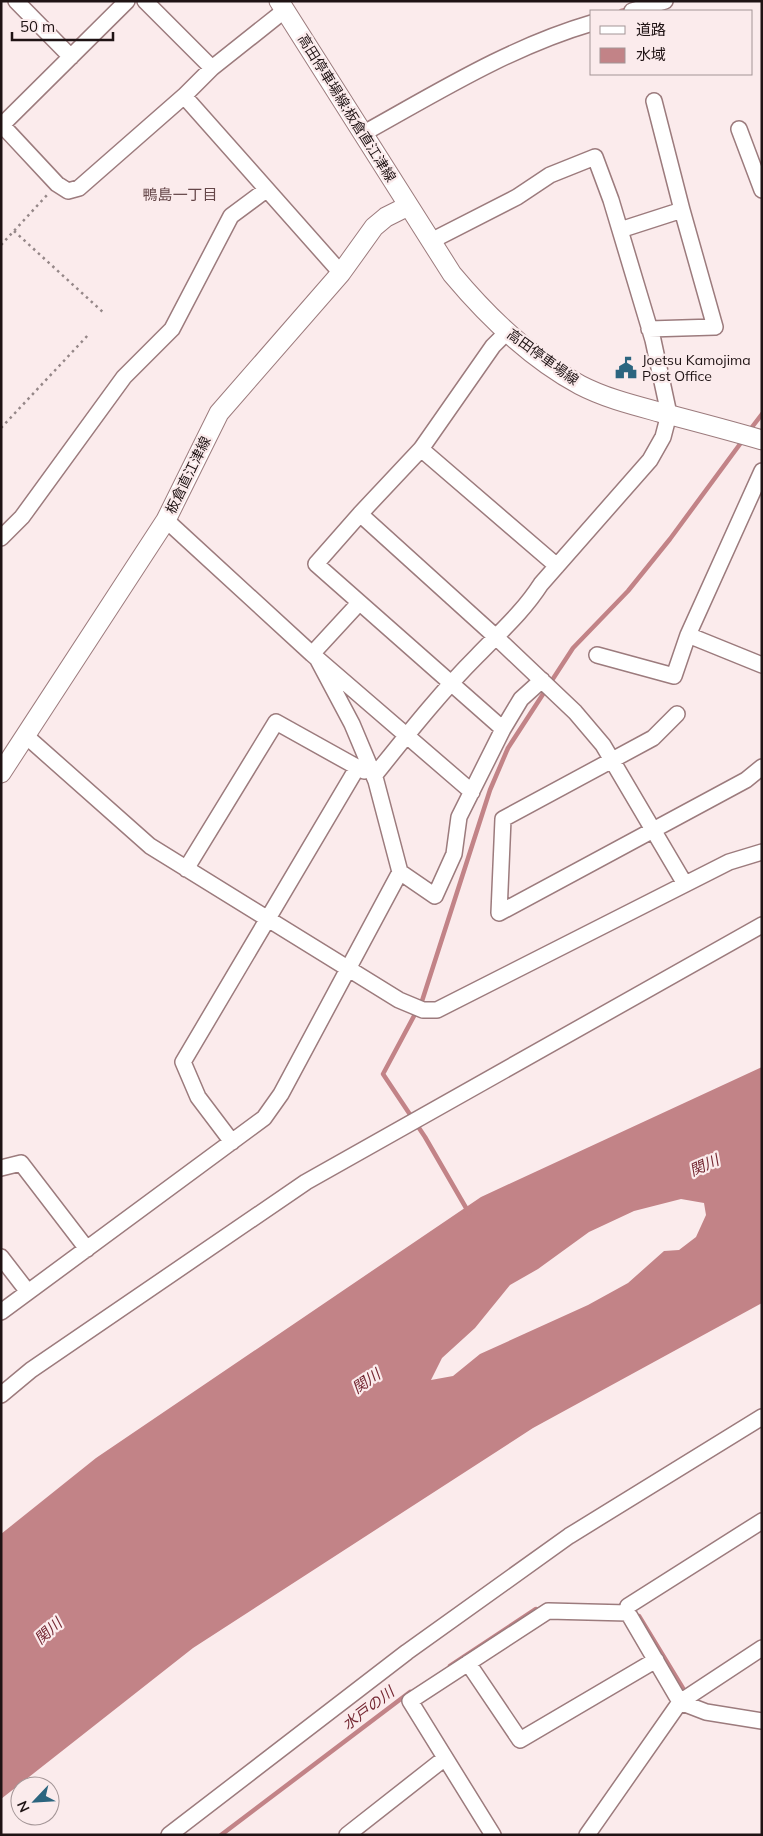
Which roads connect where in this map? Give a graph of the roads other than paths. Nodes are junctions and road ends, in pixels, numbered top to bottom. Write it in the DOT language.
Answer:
graph roads {
  1 [pos="16,1"];
  2 [pos="127,1"];
  3 [pos="145,1"];
  4 [pos="662,2"];
  5 [pos="286,4"];
  6 [pos="635,10"];
  7 [pos="590,24"];
  8 [pos="71,57"];
  9 [pos="212,68"];
  10 [pos="184,96"];
  11 [pos="654,101"];
  12 [pos="2,124"];
  13 [pos="739,129"];
  14 [pos="364,134"];
  15 [pos="266,190"];
  16 [pos="761,191"];
  17 [pos="408,206"];
  18 [pos="682,210"];
  19 [pos="620,230"];
  20 [pos="431,241"];
  21 [pos="341,273"];
  22 [pos="649,329"];
  23 [pos="507,332"];
  24 [pos="669,414"];
  25 [pos="762,440"];
  26 [pos="421,449"];
  27 [pos="762,471"];
  28 [pos="360,514"];
  29 [pos="166,520"];
  30 [pos="1,538"];
  31 [pos="557,566"];
  32 [pos="359,603"];
  33 [pos="688,636"];
  34 [pos="497,638"];
  35 [pos="597,655"];
  36 [pos="315,657"];
  37 [pos="762,664"];
  38 [pos="542,680"];
  39 [pos="451,685"];
  40 [pos="677,714"];
  41 [pos="503,729"];
  42 [pos="26,736"];
  43 [pos="406,737"];
  44 [pos="612,761"];
  45 [pos="762,767"];
  46 [pos="357,768"];
  47 [pos="1,772"];
  48 [pos="374,776"];
  49 [pos="472,792"];
  50 [pos="652,829"];
  51 [pos="762,852"];
  52 [pos="186,869"];
  53 [pos="400,872"];
  54 [pos="685,884"];
  55 [pos="267,919"];
  56 [pos="762,925"];
  57 [pos="348,969"];
  58 [pos="232,1142"];
  59 [pos="1,1168"];
  60 [pos="87,1249"];
  61 [pos="1,1257"];
  62 [pos="28,1292"];
  63 [pos="1,1312"];
  64 [pos="1,1395"];
  65 [pos="762,1417"];
  66 [pos="762,1522"];
  67 [pos="628,1613"];
  68 [pos="762,1648"];
  69 [pos="656,1660"];
  70 [pos="468,1663"];
  71 [pos="680,1702"];
  72 [pos="762,1721"];
  73 [pos="445,1758"];
  74 [pos="169,1835"];
  75 [pos="347,1835"];
  76 [pos="493,1835"];
  77 [pos="587,1835"];
  1 -- 8 [label="street"];
  2 -- 8 [label="street"];
  3 -- 9 [label="street"];
  4 -- 6 [label="street"];
  5 -- 9 [label="street"];
  5 -- 14 [label="main road, 高田停車場線;板倉直江津線"];
  7 -- 14 [label="street"];
  8 -- 12 [label="street"];
  9 -- 10 [label="street"];
  10 -- 12 [label="street"];
  10 -- 15 [label="street"];
  11 -- 18 [label="street"];
  13 -- 16 [label="street"];
  14 -- 17 [label="main road, 高田停車場線;板倉直江津線"];
  15 -- 21 [label="street"];
  15 -- 30 [label="street"];
  17 -- 20 [label="main road, 高田停車場線"];
  17 -- 21 [label="main road, 板倉直江津線"];
  18 -- 19 [label="street"];
  18 -- 22 [label="street"];
  19 -- 20 [label="street"];
  19 -- 22 [label="street"];
  20 -- 23 [label="main road, 高田停車場線"];
  21 -- 29 [label="main road, 板倉直江津線"];
  22 -- 24 [label="street"];
  23 -- 24 [label="main road, 高田停車場線"];
  23 -- 26 [label="street"];
  24 -- 25 [label="main road, 高田停車場線"];
  24 -- 31 [label="street"];
  26 -- 28 [label="street"];
  26 -- 31 [label="street"];
  27 -- 33 [label="street"];
  28 -- 32 [label="street"];
  28 -- 34 [label="street"];
  29 -- 36 [label="street"];
  29 -- 42 [label="main road, 板倉直江津線"];
  31 -- 34 [label="street"];
  32 -- 36 [label="street"];
  32 -- 39 [label="street"];
  33 -- 35 [label="street"];
  33 -- 37 [label="street"];
  34 -- 38 [label="street"];
  34 -- 39 [label="street"];
  36 -- 43 [label="street"];
  36 -- 48 [label="street"];
  38 -- 41 [label="street"];
  38 -- 44 [label="street"];
  39 -- 41 [label="street"];
  39 -- 43 [label="street"];
  40 -- 44 [label="street"];
  41 -- 49 [label="street"];
  42 -- 47 [label="main road, 板倉直江津線"];
  42 -- 52 [label="street"];
  43 -- 48 [label="street"];
  43 -- 49 [label="street"];
  44 -- 50 [label="street"];
  44 -- 50 [label="street"];
  45 -- 50 [label="street"];
  46 -- 48 [label="street"];
  46 -- 52 [label="street"];
  46 -- 55 [label="street"];
  48 -- 53 [label="street"];
  49 -- 53 [label="street"];
  50 -- 54 [label="street"];
  51 -- 54 [label="street"];
  52 -- 55 [label="street"];
  53 -- 57 [label="street"];
  54 -- 57 [label="street"];
  55 -- 57 [label="street"];
  55 -- 58 [label="street"];
  56 -- 64 [label="street"];
  57 -- 58 [label="street"];
  58 -- 60 [label="street"];
  59 -- 60 [label="street"];
  60 -- 62 [label="street"];
  61 -- 62 [label="street"];
  62 -- 63 [label="street"];
  65 -- 74 [label="street"];
  66 -- 67 [label="street"];
  67 -- 69 [label="street"];
  67 -- 70 [label="street"];
  68 -- 71 [label="street"];
  69 -- 70 [label="street"];
  69 -- 71 [label="street"];
  70 -- 73 [label="street"];
  71 -- 72 [label="street"];
  71 -- 77 [label="street"];
  73 -- 75 [label="street"];
  73 -- 76 [label="street"];
}
